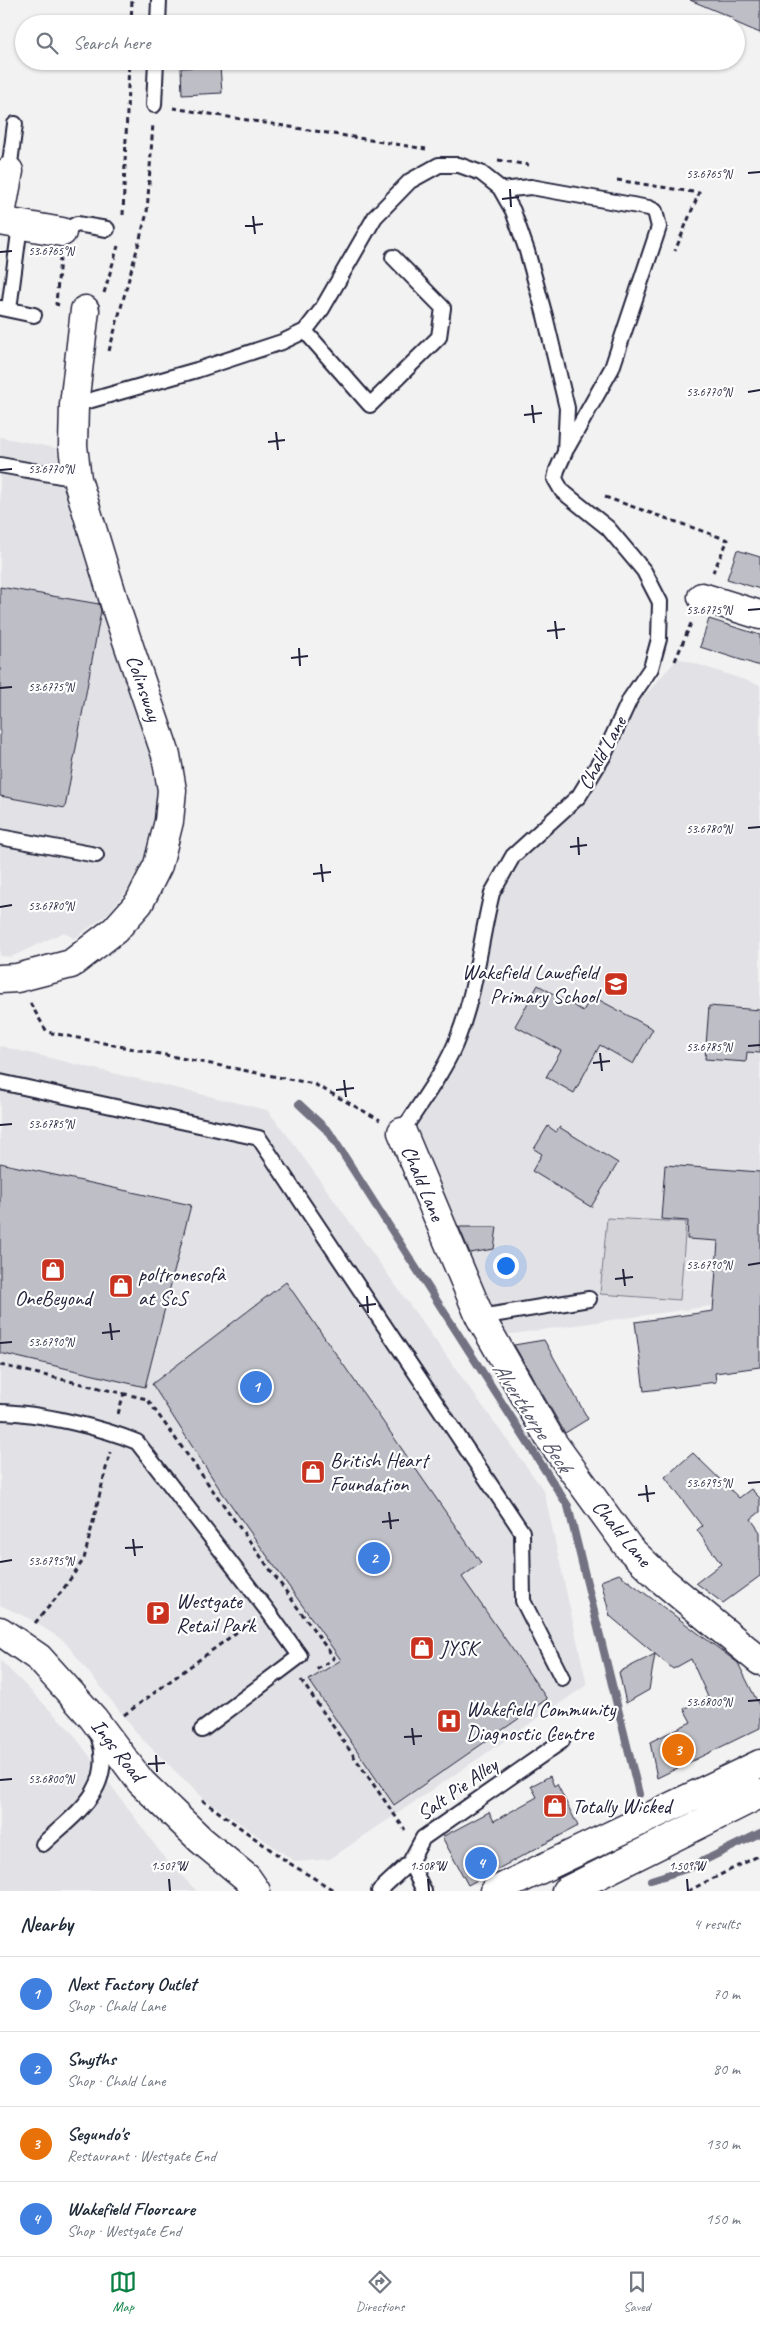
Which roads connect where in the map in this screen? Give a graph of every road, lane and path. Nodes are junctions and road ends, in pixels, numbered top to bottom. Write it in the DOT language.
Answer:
graph roads {
  1 [pos="132,0"];
  2 [pos="159,0"];
  3 [pos="131,15"];
  4 [pos="158,15"];
  5 [pos="129,70"];
  6 [pos="156,70"];
  7 [pos="154,105"];
  8 [pos="14,124"];
  9 [pos="9,172"];
  10 [pos="501,190"];
  11 [pos="7,222"];
  12 [pos="122,222"];
  13 [pos="106,229"];
  14 [pos="62,232"];
  15 [pos="120,240"];
  16 [pos="394,257"];
  17 [pos="4,309"];
  18 [pos="86,310"];
  19 [pos="34,315"];
  20 [pos="305,331"];
  21 [pos="108,355"];
  22 [pos="74,405"];
  23 [pos="565,452"];
  24 [pos="0,465"];
  25 [pos="77,480"];
  26 [pos="702,597"];
  27 [pos="760,615"];
  28 [pos="0,837"];
  29 [pos="96,855"];
  30 [pos="8,978"];
  31 [pos="0,1082"];
  32 [pos="402,1132"];
  33 [pos="589,1299"];
  34 [pos="480,1317"];
  35 [pos="124,1393"];
  36 [pos="0,1412"];
  37 [pos="114,1433"];
  38 [pos="289,1594"];
  39 [pos="267,1610"];
  40 [pos="33,1626"];
  41 [pos="0,1631"];
  42 [pos="760,1661"];
  43 [pos="562,1678"];
  44 [pos="98,1724"];
  45 [pos="202,1730"];
  46 [pos="562,1741"];
  47 [pos="760,1764"];
  48 [pos="760,1794"];
  49 [pos="198,1798"];
  50 [pos="43,1844"];
  51 [pos="760,1855"];
  52 [pos="410,1862"];
  53 [pos="251,1884"];
  54 [pos="277,1891"];
  55 [pos="336,1891"];
  56 [pos="379,1891"];
  57 [pos="424,1891"];
  58 [pos="495,1891"];
  59 [pos="566,1891"];
  60 [pos="688,1891"];
  1 -- 3 [label="path"];
  2 -- 4 [label="lane"];
  5 -- 12 [label="path"];
  6 -- 7 [label="lane"];
  7 -- 21 [label="path"];
  8 -- 9 [label="lane"];
  9 -- 11 [label="main road"];
  10 -- 20 [label="lane"];
  10 -- 23 [label="lane"];
  10 -- 23 [label="lane"];
  11 -- 14 [label="main road"];
  11 -- 17 [label="lane"];
  13 -- 14 [label="lane"];
  14 -- 18 [label="path"];
  15 -- 18 [label="path"];
  16 -- 20 [label="lane"];
  17 -- 19 [label="lane"];
  18 -- 22 [label="main road, Colinsway"];
  20 -- 22 [label="lane"];
  22 -- 25 [label="main road, Colinsway"];
  23 -- 32 [label="lane, Chald Lane"];
  24 -- 25 [label="lane"];
  25 -- 30 [label="main road, Colinsway"];
  26 -- 27 [label="main road"];
  28 -- 29 [label="lane"];
  30 -- 32 [label="path"];
  31 -- 43 [label="lane"];
  32 -- 34 [label="main road, Chald Lane"];
  33 -- 34 [label="lane"];
  34 -- 42 [label="main road, Chald Lane"];
  35 -- 37 [label="path"];
  36 -- 37 [label="lane"];
  37 -- 39 [label="lane"];
  37 -- 40 [label="path"];
  38 -- 39 [label="path"];
  39 -- 44 [label="path"];
  39 -- 45 [label="lane"];
  41 -- 44 [label="main road, Ings Road"];
  44 -- 50 [label="lane"];
  44 -- 53 [label="main road, Ings Road"];
  46 -- 52 [label="lane, Salt Pie Alley"];
  47 -- 58 [label="main road"];
  48 -- 59 [label="main road"];
  49 -- 55 [label="path"];
  51 -- 60 [label="path"];
  52 -- 56 [label="lane, Salt Pie Alley"];
  52 -- 57 [label="lane"];
  53 -- 54 [label="main road, Ings Road"];
}
